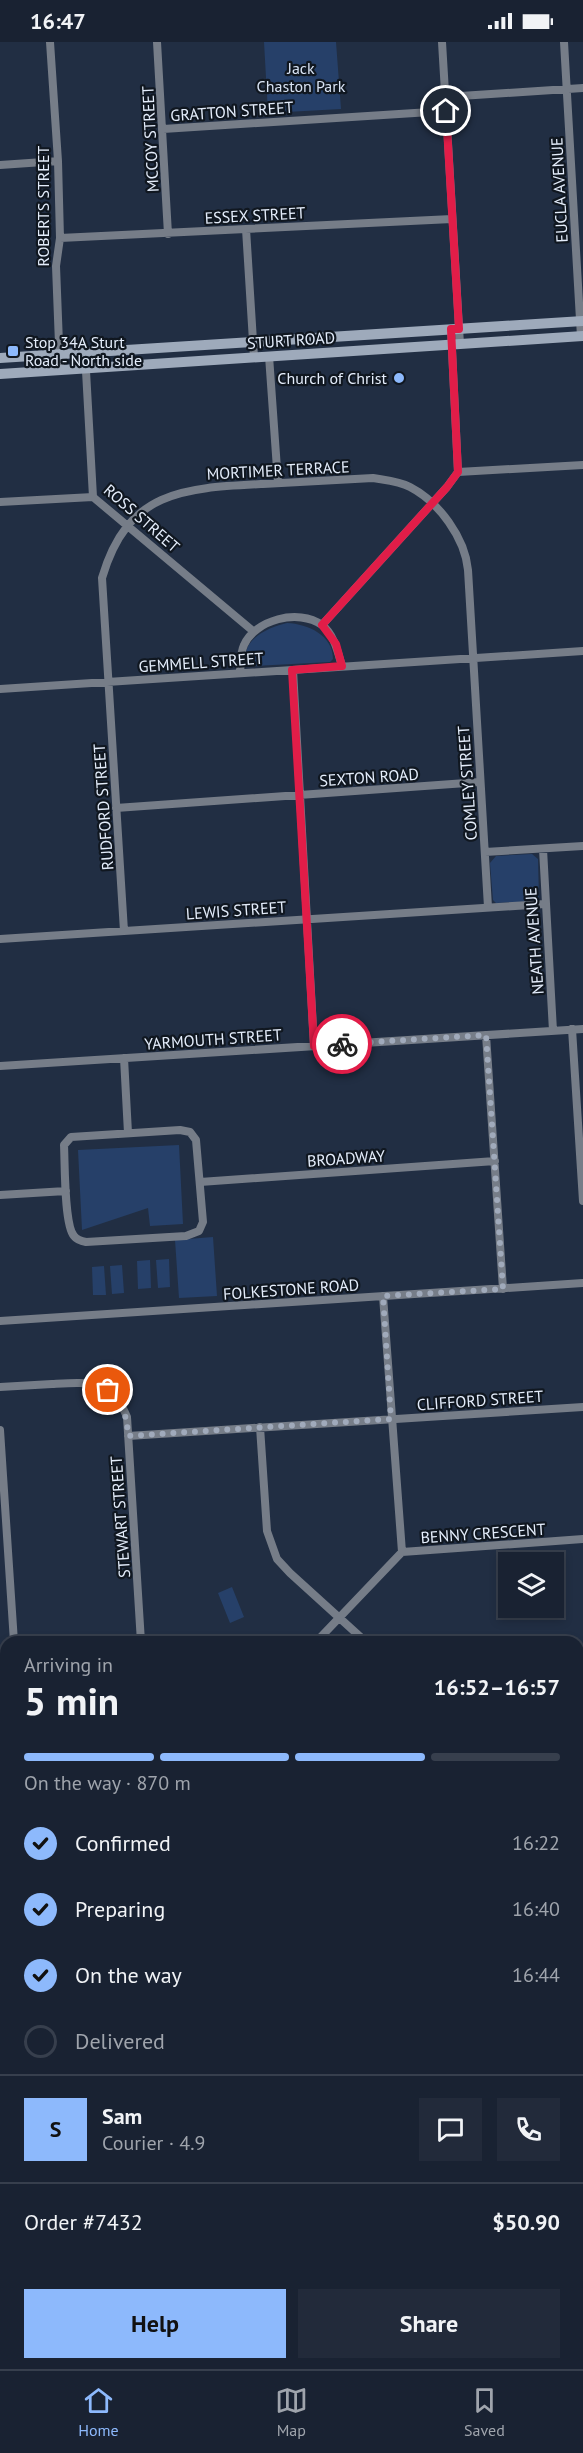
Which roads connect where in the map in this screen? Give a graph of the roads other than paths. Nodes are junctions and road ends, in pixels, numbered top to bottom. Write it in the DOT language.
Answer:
graph roads {
  1 [pos="50,42"];
  2 [pos="158,42"];
  3 [pos="442,42"];
  4 [pos="564,42"];
  5 [pos="583,88"];
  6 [pos="567,89"];
  7 [pos="445,97"];
  8 [pos="446,111"];
  9 [pos="163,129"];
  10 [pos="58,161"];
  11 [pos="0,165"];
  12 [pos="452,219"];
  13 [pos="246,229"];
  14 [pos="168,234"];
  15 [pos="60,238"];
  16 [pos="582,322"];
  17 [pos="455,329"];
  18 [pos="582,336"];
  19 [pos="254,342"];
  20 [pos="456,344"];
  21 [pos="85,353"];
  22 [pos="59,354"];
  23 [pos="269,356"];
  24 [pos="254,357"];
  25 [pos="0,358"];
  26 [pos="86,368"];
  27 [pos="60,370"];
  28 [pos="0,374"];
  29 [pos="583,465"];
  30 [pos="458,472"];
  31 [pos="278,483"];
  32 [pos="93,497"];
  33 [pos="0,502"];
  34 [pos="432,504"];
  35 [pos="127,525"];
  36 [pos="322,625"];
  37 [pos="254,631"];
  38 [pos="583,651"];
  39 [pos="472,658"];
  40 [pos="342,666"];
  41 [pos="292,670"];
  42 [pos="240,673"];
  43 [pos="108,682"];
  44 [pos="0,689"];
  45 [pos="480,782"];
  46 [pos="300,795"];
  47 [pos="116,808"];
  48 [pos="583,846"];
  49 [pos="543,849"];
  50 [pos="484,852"];
  51 [pos="545,904"];
  52 [pos="488,907"];
  53 [pos="307,919"];
  54 [pos="124,931"];
  55 [pos="0,939"];
  56 [pos="572,1029"];
  57 [pos="583,1029"];
  58 [pos="553,1031"];
  59 [pos="486,1035"];
  60 [pos="314,1046"];
  61 [pos="124,1058"];
  62 [pos="0,1066"];
  63 [pos="129,1133"];
  64 [pos="495,1161"];
  65 [pos="200,1182"];
  66 [pos="66,1191"];
  67 [pos="0,1195"];
  68 [pos="583,1201"];
  69 [pos="583,1283"];
  70 [pos="503,1289"];
  71 [pos="383,1296"];
  72 [pos="0,1321"];
  73 [pos="0,1387"];
  74 [pos="583,1407"];
  75 [pos="391,1419"];
  76 [pos="260,1427"];
  77 [pos="0,1430"];
  78 [pos="128,1436"];
  79 [pos="583,1539"];
  80 [pos="402,1552"];
  81 [pos="339,1617"];
  82 [pos="14,1636"];
  83 [pos="141,1636"];
  84 [pos="322,1636"];
  85 [pos="360,1636"];
  1 -- 10 [label="street, ROBERTS STREET"];
  2 -- 9 [label="street, MCCOY STREET"];
  3 -- 7 [label="street"];
  4 -- 6 [label="street, EUCLA AVENUE"];
  5 -- 6 [label="street"];
  6 -- 7 [label="street"];
  6 -- 16 [label="street, EUCLA AVENUE"];
  7 -- 8 [label="street"];
  8 -- 9 [label="street, GRATTON STREET"];
  8 -- 12 [label="street"];
  9 -- 14 [label="street, MCCOY STREET"];
  10 -- 11 [label="street"];
  10 -- 15 [label="street, ROBERTS STREET"];
  12 -- 13 [label="street, ESSEX STREET"];
  12 -- 17 [label="street"];
  13 -- 14 [label="street, ESSEX STREET"];
  13 -- 19 [label="street"];
  14 -- 15 [label="street, ESSEX STREET"];
  15 -- 22 [label="street, ROBERTS STREET"];
  16 -- 17 [label="main road, STURT ROAD"];
  16 -- 18 [label="street, EUCLA AVENUE"];
  17 -- 19 [label="main road, STURT ROAD"];
  17 -- 20 [label="street"];
  18 -- 20 [label="main road, STURT ROAD"];
  19 -- 21 [label="main road, STURT ROAD"];
  19 -- 24 [label="street"];
  20 -- 23 [label="main road, STURT ROAD"];
  20 -- 30 [label="street"];
  21 -- 22 [label="main road, STURT ROAD"];
  21 -- 26 [label="street, ROSS STREET"];
  22 -- 25 [label="main road, STURT ROAD"];
  22 -- 27 [label="street, ROBERTS STREET"];
  23 -- 24 [label="main road, STURT ROAD"];
  23 -- 31 [label="street"];
  24 -- 26 [label="main road, STURT ROAD"];
  26 -- 27 [label="main road, STURT ROAD"];
  26 -- 32 [label="street, ROSS STREET"];
  27 -- 28 [label="main road, STURT ROAD"];
  29 -- 30 [label="street"];
  30 -- 34 [label="street"];
  31 -- 34 [label="street, MORTIMER TERRACE"];
  31 -- 35 [label="street, MORTIMER TERRACE"];
  32 -- 33 [label="street"];
  32 -- 35 [label="street, ROSS STREET"];
  34 -- 36 [label="street"];
  34 -- 39 [label="street, MORTIMER TERRACE"];
  35 -- 37 [label="street, ROSS STREET"];
  35 -- 43 [label="street, MORTIMER TERRACE"];
  36 -- 37 [label="street"];
  36 -- 40 [label="street"];
  37 -- 42 [label="street"];
  38 -- 39 [label="street, GEMMELL STREET"];
  39 -- 40 [label="street, GEMMELL STREET"];
  39 -- 45 [label="street, COMLEY STREET"];
  40 -- 41 [label="street, GEMMELL STREET"];
  41 -- 42 [label="street, GEMMELL STREET"];
  41 -- 46 [label="street"];
  42 -- 43 [label="street, GEMMELL STREET"];
  43 -- 44 [label="street, GEMMELL STREET"];
  43 -- 47 [label="street, RUDFORD STREET"];
  45 -- 46 [label="street, SEXTON ROAD"];
  45 -- 50 [label="street, COMLEY STREET"];
  46 -- 47 [label="street, SEXTON ROAD"];
  46 -- 53 [label="street"];
  47 -- 54 [label="street, RUDFORD STREET"];
  48 -- 49 [label="street"];
  49 -- 50 [label="street"];
  49 -- 51 [label="street, NEATH AVENUE"];
  50 -- 52 [label="street, COMLEY STREET"];
  51 -- 52 [label="street, LEWIS STREET"];
  51 -- 58 [label="street, NEATH AVENUE"];
  52 -- 53 [label="street, LEWIS STREET"];
  53 -- 54 [label="street, LEWIS STREET"];
  53 -- 60 [label="street"];
  54 -- 55 [label="street, LEWIS STREET"];
  56 -- 57 [label="street, YARMOUTH STREET"];
  56 -- 58 [label="street, YARMOUTH STREET"];
  56 -- 68 [label="street"];
  58 -- 59 [label="street, YARMOUTH STREET"];
  59 -- 60 [label="street, YARMOUTH STREET"];
  59 -- 64 [label="street"];
  60 -- 61 [label="street, YARMOUTH STREET"];
  61 -- 62 [label="street, YARMOUTH STREET"];
  61 -- 63 [label="street"];
  63 -- 65 [label="street"];
  63 -- 66 [label="street"];
  64 -- 65 [label="street, BROADWAY"];
  64 -- 70 [label="street"];
  65 -- 66 [label="street"];
  66 -- 67 [label="street"];
  69 -- 70 [label="street, FOLKESTONE ROAD"];
  70 -- 71 [label="street, FOLKESTONE ROAD"];
  71 -- 72 [label="street, FOLKESTONE ROAD"];
  71 -- 75 [label="street"];
  73 -- 78 [label="street, STEWART STREET"];
  74 -- 75 [label="street, CLIFFORD STREET"];
  75 -- 76 [label="street, CLIFFORD STREET"];
  75 -- 80 [label="street"];
  76 -- 78 [label="street, CLIFFORD STREET"];
  76 -- 81 [label="street"];
  77 -- 82 [label="street"];
  78 -- 83 [label="street, STEWART STREET"];
  79 -- 80 [label="street, BENNY CRESCENT"];
  80 -- 81 [label="street, BENNY CRESCENT"];
  81 -- 84 [label="street, BENNY CRESCENT"];
  81 -- 85 [label="street"];
}
